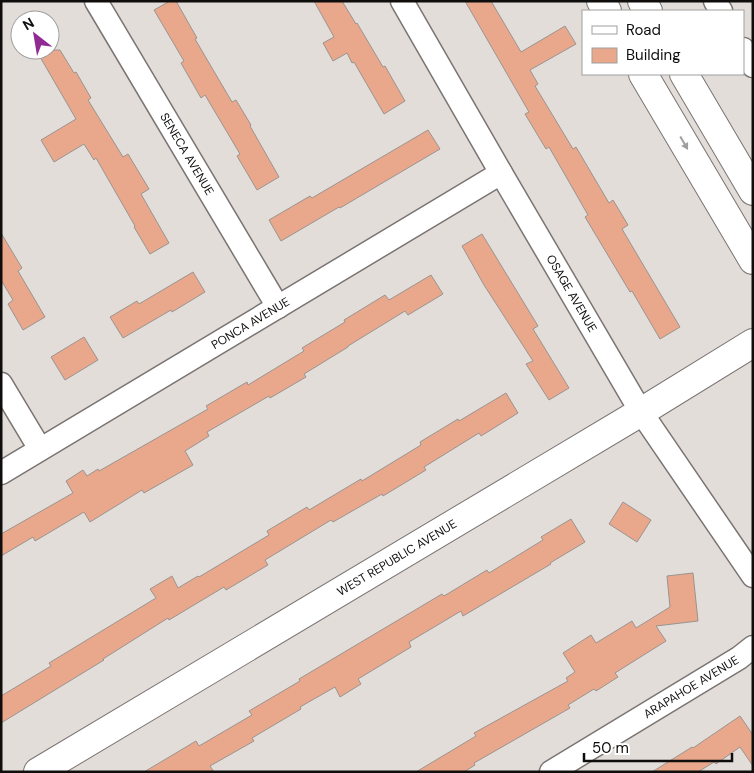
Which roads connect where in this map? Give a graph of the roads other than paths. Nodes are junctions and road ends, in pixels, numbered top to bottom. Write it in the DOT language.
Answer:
graph roads {
  1 [pos="96,1"];
  2 [pos="402,1"];
  3 [pos="744,51"];
  4 [pos="753,66"];
  5 [pos="644,75"];
  6 [pos="685,75"];
  7 [pos="501,173"];
  8 [pos="753,191"];
  9 [pos="753,260"];
  10 [pos="278,307"];
  11 [pos="753,343"];
  12 [pos="1,384"];
  13 [pos="641,412"];
  14 [pos="40,450"];
  15 [pos="1,473"];
  16 [pos="753,576"];
  17 [pos="753,647"];
  18 [pos="38,772"];
  19 [pos="551,772"];
  1 -- 10 [label="street, SENECA AVENUE"];
  2 -- 7 [label="street, OSAGE AVENUE"];
  3 -- 4 [label="street"];
  5 -- 9 [label="street, one-way"];
  6 -- 8 [label="street"];
  7 -- 10 [label="street, PONCA AVENUE"];
  7 -- 13 [label="street, OSAGE AVENUE"];
  10 -- 14 [label="street, PONCA AVENUE"];
  11 -- 13 [label="street, WEST REPUBLIC AVENUE"];
  12 -- 14 [label="street"];
  13 -- 16 [label="street, OSAGE AVENUE"];
  13 -- 18 [label="street, WEST REPUBLIC AVENUE"];
  14 -- 15 [label="street, PONCA AVENUE"];
  17 -- 19 [label="street, ARAPAHOE AVENUE"];
}
